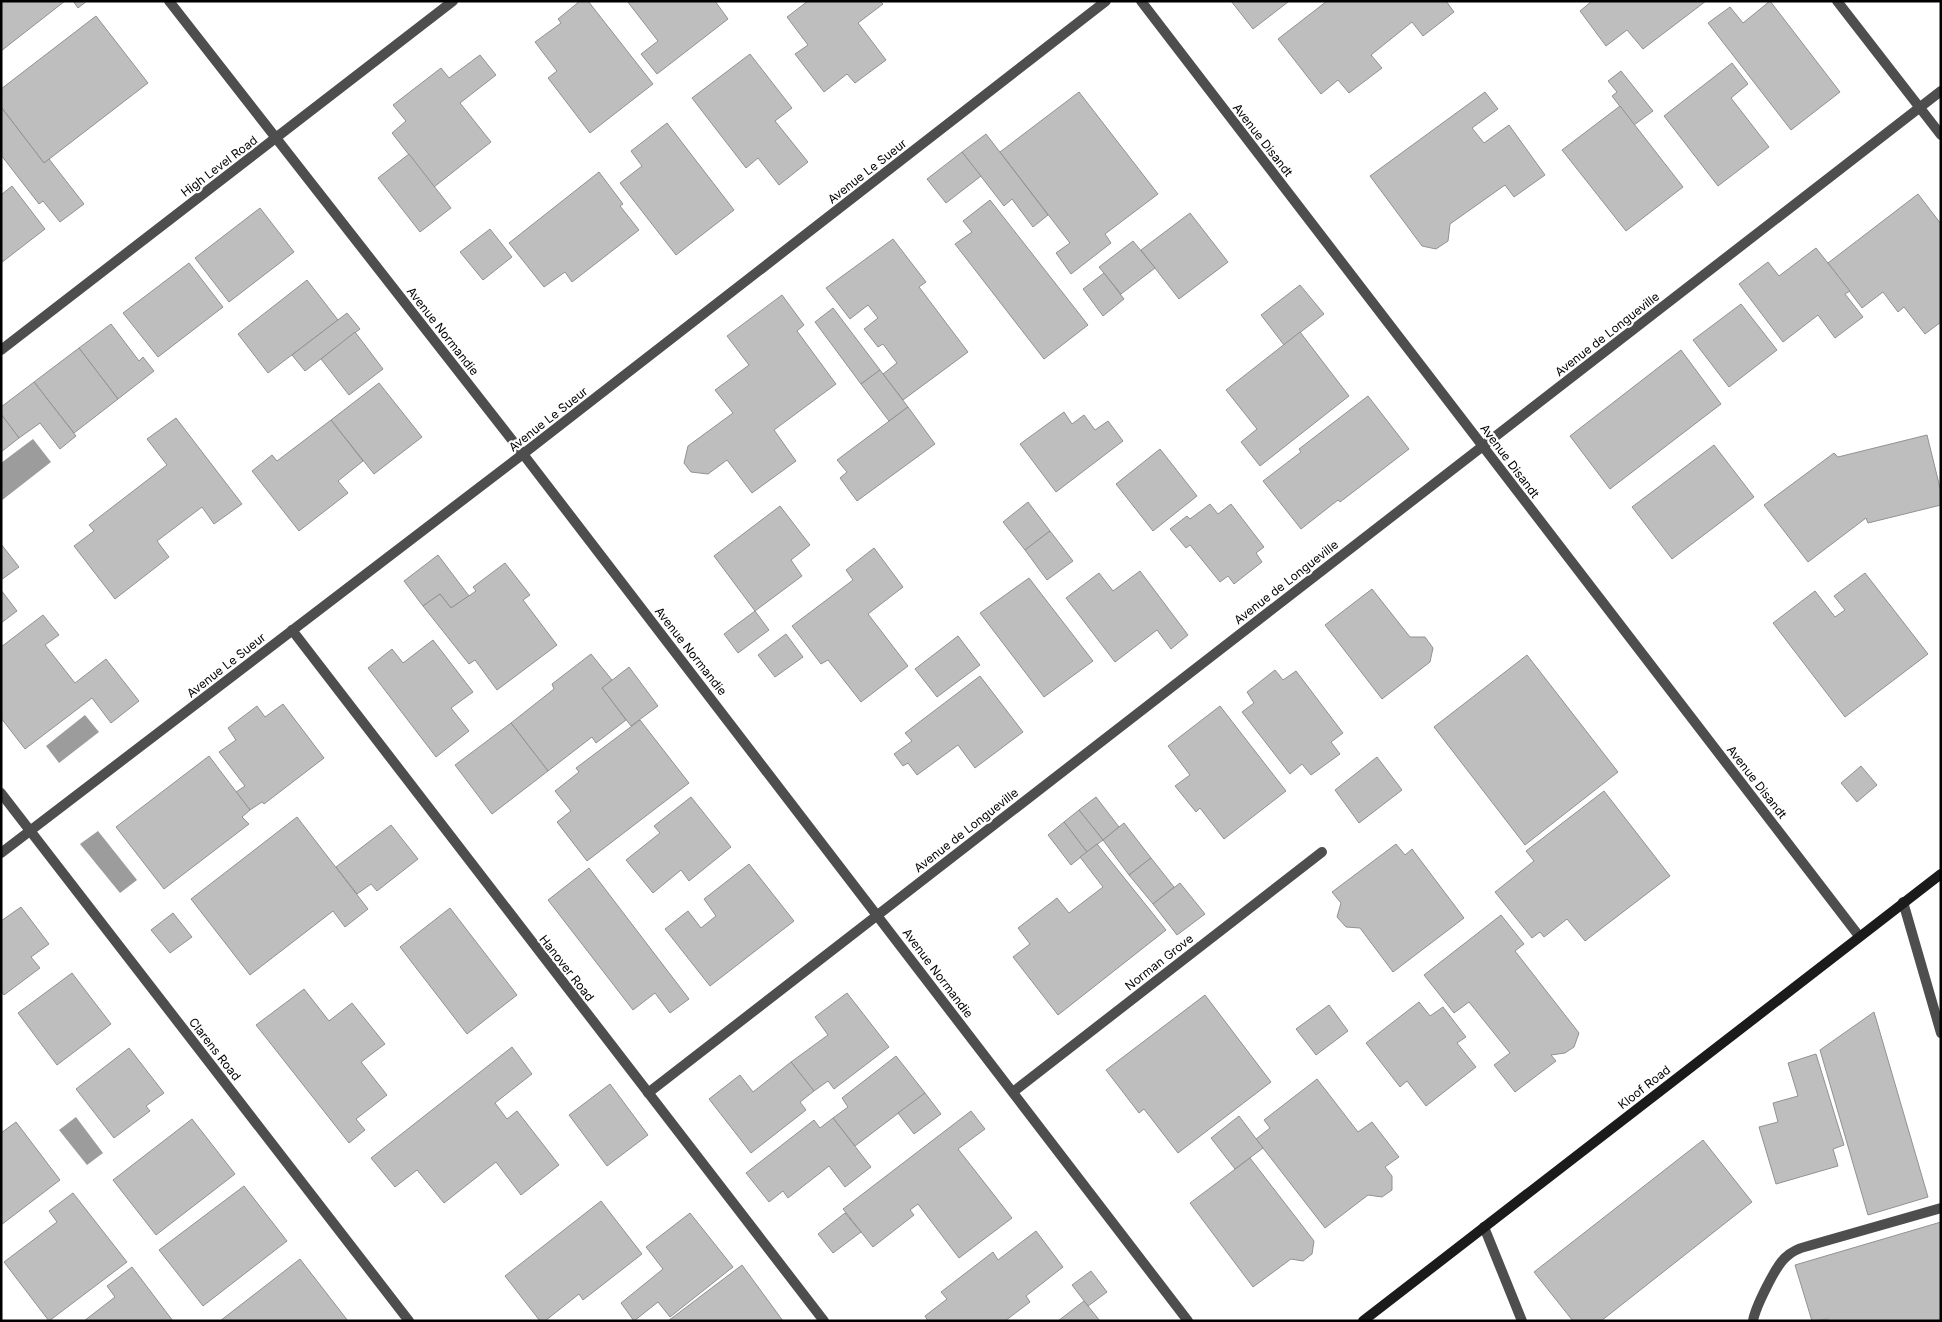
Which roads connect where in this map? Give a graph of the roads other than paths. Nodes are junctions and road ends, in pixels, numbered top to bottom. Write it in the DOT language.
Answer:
graph roads {
  1 [pos="169,1"];
  2 [pos="452,1"];
  3 [pos="1106,1"];
  4 [pos="1141,1"];
  5 [pos="1837,1"];
  6 [pos="1941,91"];
  7 [pos="1919,108"];
  8 [pos="1941,135"];
  9 [pos="275,139"];
  10 [pos="1,350"];
  11 [pos="1482,446"];
  12 [pos="523,454"];
  13 [pos="292,630"];
  14 [pos="1,793"];
  15 [pos="31,831"];
  16 [pos="1322,852"];
  17 [pos="1,853"];
  18 [pos="1941,874"];
  19 [pos="1903,902"];
  20 [pos="878,914"];
  21 [pos="1860,936"];
  22 [pos="1941,1033"];
  23 [pos="1013,1092"];
  24 [pos="648,1093"];
  25 [pos="1941,1208"];
  26 [pos="1484,1226"];
  27 [pos="409,1321"];
  28 [pos="824,1321"];
  29 [pos="1188,1321"];
  30 [pos="1363,1321"];
  31 [pos="1522,1321"];
  32 [pos="1753,1321"];
  1 -- 9 [label="street, Avenue Normandie"];
  2 -- 9 [label="street, High Level Road"];
  3 -- 12 [label="street, Avenue Le Sueur"];
  4 -- 11 [label="street, Avenue Disandt"];
  5 -- 7 [label="street"];
  6 -- 7 [label="street, Avenue de Longueville"];
  7 -- 8 [label="street"];
  7 -- 11 [label="street, Avenue de Longueville"];
  9 -- 10 [label="street, High Level Road"];
  9 -- 12 [label="street, Avenue Normandie"];
  11 -- 20 [label="street, Avenue de Longueville"];
  11 -- 21 [label="street, Avenue Disandt"];
  12 -- 13 [label="street, Avenue Le Sueur"];
  12 -- 20 [label="street, Avenue Normandie"];
  13 -- 15 [label="street, Avenue Le Sueur"];
  13 -- 24 [label="street, Hanover Road"];
  14 -- 15 [label="street, Clarens Road"];
  15 -- 17 [label="street, Avenue Le Sueur"];
  15 -- 27 [label="street, Clarens Road"];
  16 -- 23 [label="street, Norman Grove"];
  18 -- 19 [label="main road, Kloof Road"];
  19 -- 21 [label="main road, Kloof Road"];
  19 -- 22 [label="street"];
  20 -- 23 [label="street, Avenue Normandie"];
  20 -- 24 [label="street, Avenue de Longueville"];
  21 -- 26 [label="main road, Kloof Road"];
  23 -- 29 [label="street, Avenue Normandie"];
  24 -- 28 [label="street, Hanover Road"];
  25 -- 32 [label="street"];
  26 -- 30 [label="main road, Kloof Road"];
  26 -- 31 [label="street"];
}
